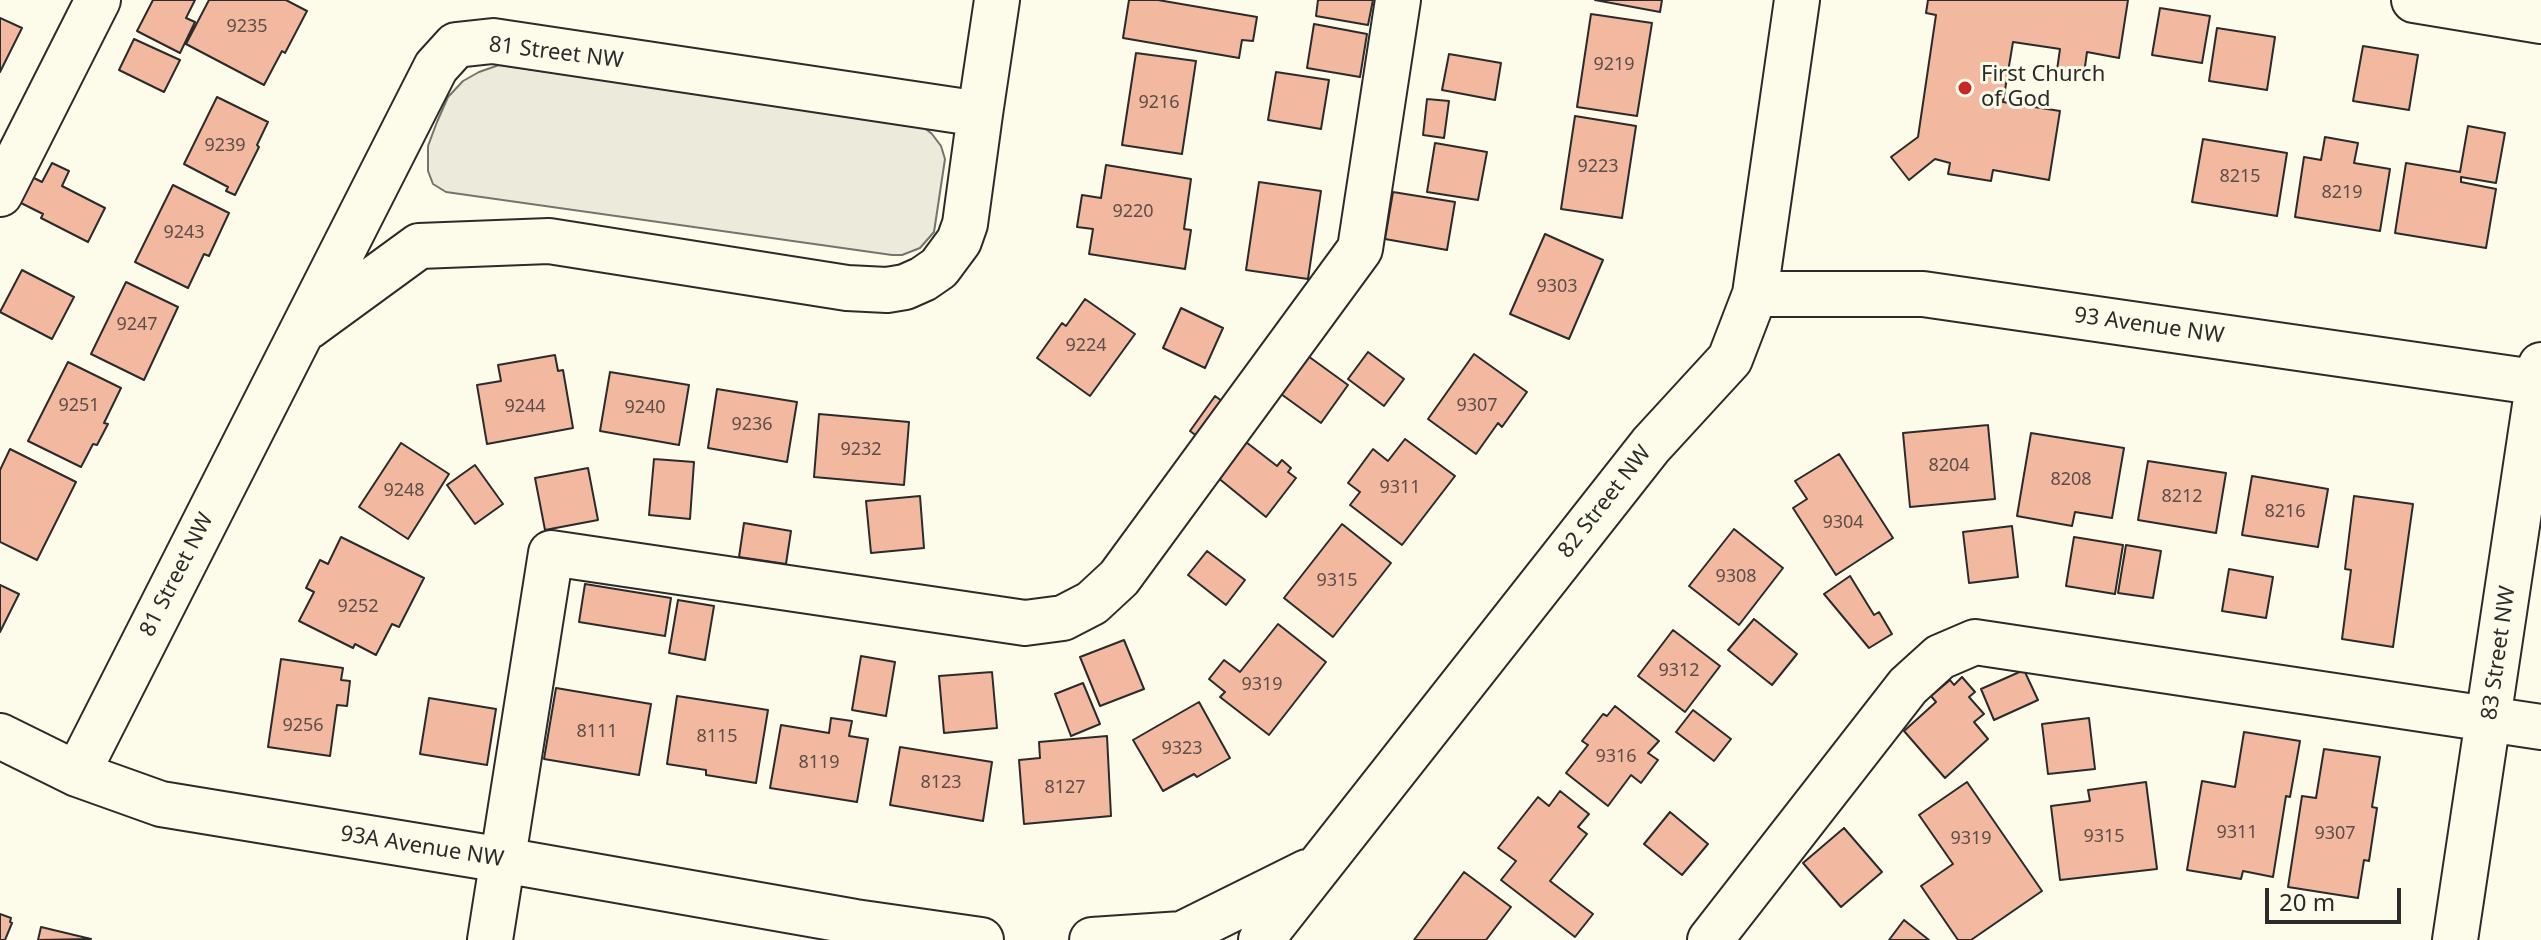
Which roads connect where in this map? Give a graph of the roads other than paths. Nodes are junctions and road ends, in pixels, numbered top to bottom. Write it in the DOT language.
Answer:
graph roads {
  1 [pos="98,0"];
  2 [pos="997,0"];
  3 [pos="1398,0"];
  4 [pos="1797,0"];
  5 [pos="2414,0"];
  6 [pos="2541,21"];
  7 [pos="980,114"];
  8 [pos="0,194"];
  9 [pos="1755,294"];
  10 [pos="300,333"];
  11 [pos="2540,377"];
  12 [pos="2489,718"];
  13 [pos="2541,727"];
  14 [pos="0,736"];
  15 [pos="77,774"];
  16 [pos="503,860"];
  17 [pos="1318,867"];
  18 [pos="854,931"];
  19 [pos="490,940"];
  20 [pos="981,940"];
  21 [pos="1092,940"];
  22 [pos="1261,940"];
  23 [pos="1710,940"];
  24 [pos="2455,940"];
  1 -- 8 [label="street"];
  2 -- 7 [label="street, 81 Street NW"];
  3 -- 16 [label="street"];
  4 -- 9 [label="street, 82 Street NW"];
  5 -- 6 [label="street"];
  7 -- 10 [label="street, 81 Street NW"];
  7 -- 10 [label="street, 81 Street NW"];
  9 -- 11 [label="street, 93 Avenue NW"];
  9 -- 17 [label="street, 82 Street NW"];
  10 -- 15 [label="street, 81 Street NW"];
  11 -- 12 [label="street, 83 Street NW"];
  12 -- 13 [label="street"];
  12 -- 23 [label="street"];
  12 -- 24 [label="street, 83 Street NW"];
  14 -- 15 [label="street, 93A Avenue NW"];
  15 -- 16 [label="street, 93A Avenue NW"];
  16 -- 18 [label="street, 93A Avenue NW"];
  16 -- 19 [label="street"];
  17 -- 21 [label="street"];
  17 -- 22 [label="street, 82 Street NW"];
  18 -- 20 [label="street, 93A Avenue NW"];
}
